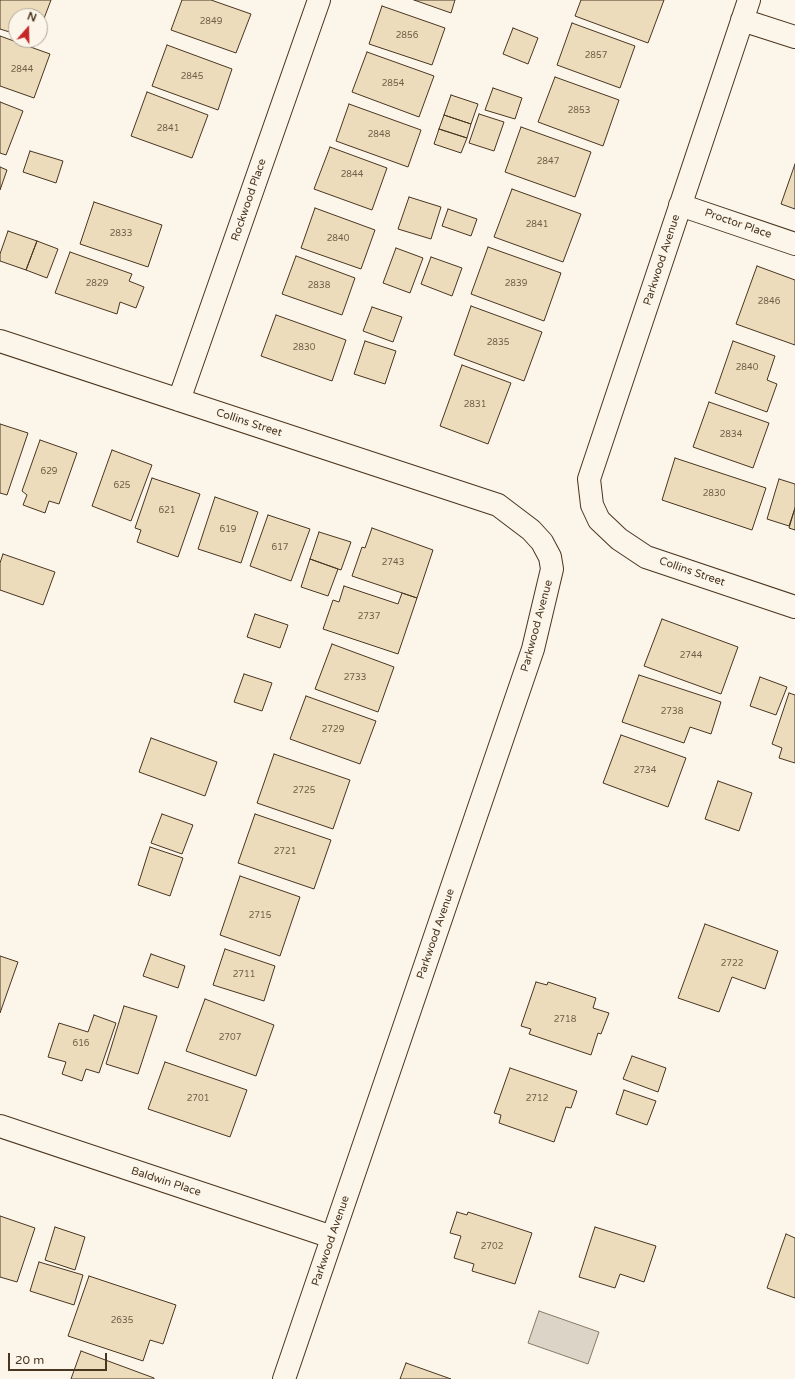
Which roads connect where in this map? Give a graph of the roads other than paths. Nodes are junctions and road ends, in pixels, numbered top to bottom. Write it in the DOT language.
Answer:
graph roads {
  1 [pos="319,0"];
  2 [pos="746,10"];
  3 [pos="795,37"];
  4 [pos="680,205"];
  5 [pos="795,244"];
  6 [pos="0,341"];
  7 [pos="180,400"];
  8 [pos="498,505"];
  9 [pos="599,520"];
  10 [pos="795,607"];
  11 [pos="0,1126"];
  12 [pos="332,1237"];
  13 [pos="284,1379"];
  1 -- 7 [label="street, Rockwood Place"];
  2 -- 3 [label="street"];
  2 -- 4 [label="street, Parkwood Avenue"];
  4 -- 5 [label="street, Proctor Place"];
  4 -- 9 [label="street, Parkwood Avenue"];
  6 -- 7 [label="street, Collins Street"];
  7 -- 8 [label="street, Collins Street"];
  8 -- 12 [label="street, Parkwood Avenue"];
  9 -- 10 [label="street, Collins Street"];
  11 -- 12 [label="street, Baldwin Place"];
  12 -- 13 [label="street, Parkwood Avenue"];
}
